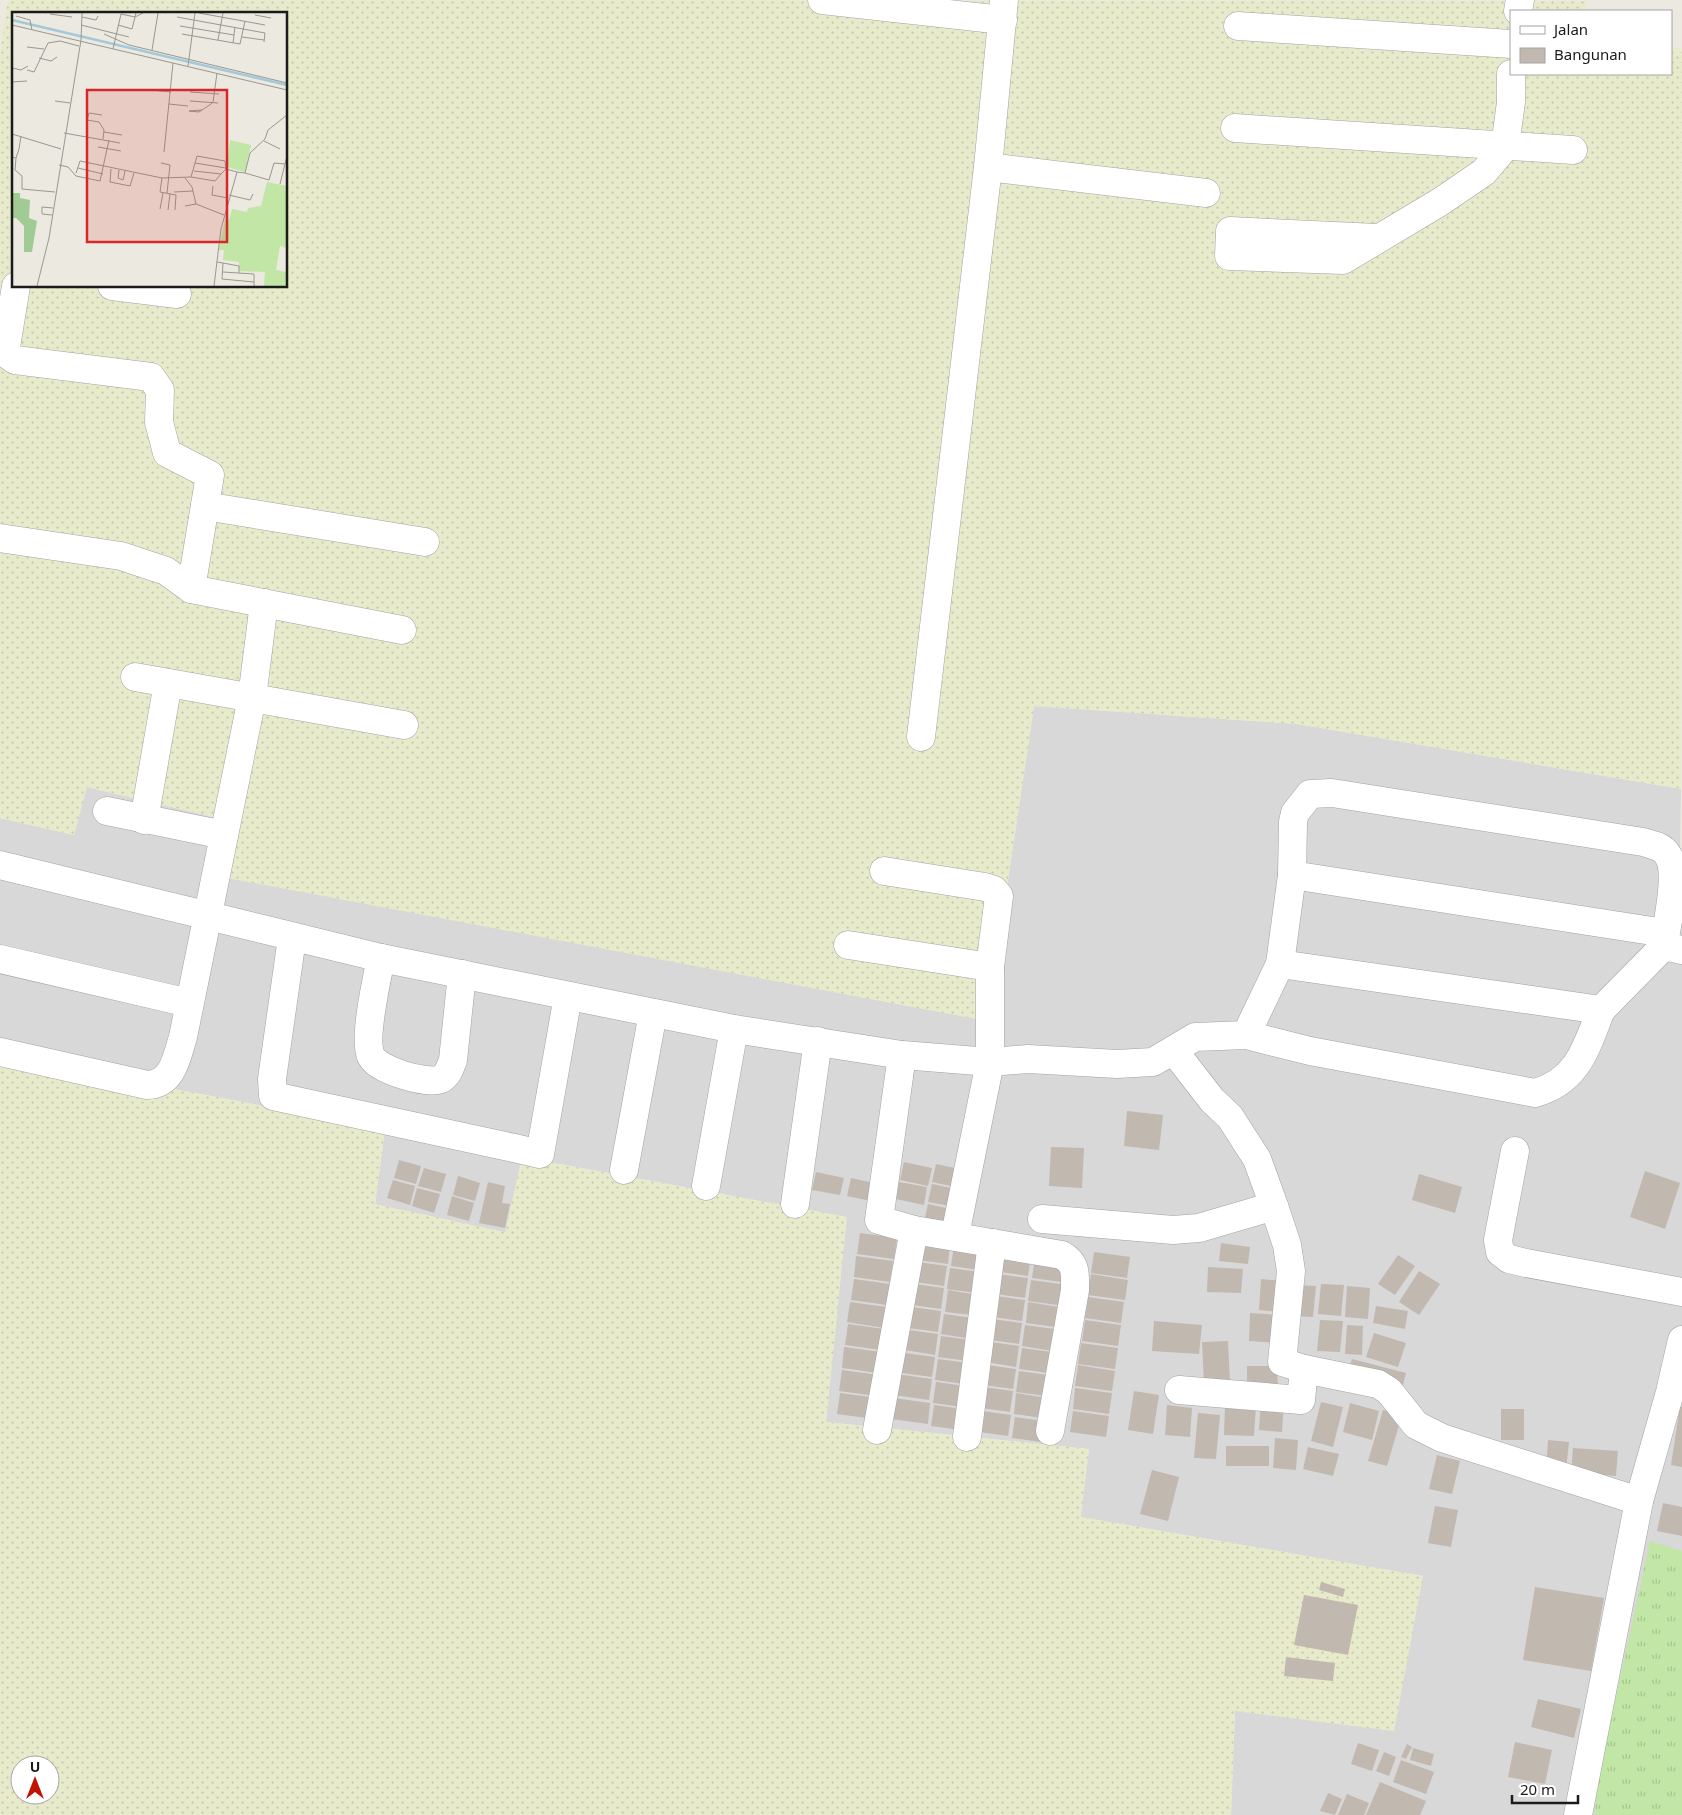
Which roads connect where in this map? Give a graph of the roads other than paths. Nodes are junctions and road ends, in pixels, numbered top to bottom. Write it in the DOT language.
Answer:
graph roads {
  1 [pos="822,0"];
  2 [pos="1004,10"];
  3 [pos="1238,26"];
  4 [pos="1510,44"];
  5 [pos="1512,75"];
  6 [pos="1236,128"];
  7 [pos="1506,147"];
  8 [pos="1572,150"];
  9 [pos="988,166"];
  10 [pos="1206,193"];
  11 [pos="1377,238"];
  12 [pos="16,288"];
  13 [pos="128,288"];
  14 [pos="177,294"];
  15 [pos="205,506"];
  16 [pos="0,538"];
  17 [pos="425,542"];
  18 [pos="191,589"];
  19 [pos="264,603"];
  20 [pos="402,630"];
  21 [pos="135,677"];
  22 [pos="168,683"];
  23 [pos="252,698"];
  24 [pos="404,725"];
  25 [pos="921,737"];
  26 [pos="106,811"];
  27 [pos="144,820"];
  28 [pos="224,835"];
  29 [pos="0,865"];
  30 [pos="884,871"];
  31 [pos="1292,875"];
  32 [pos="208,916"];
  33 [pos="292,938"];
  34 [pos="1670,943"];
  35 [pos="848,944"];
  36 [pos="380,958"];
  37 [pos="0,959"];
  38 [pos="1280,964"];
  39 [pos="990,967"];
  40 [pos="462,974"];
  41 [pos="568,996"];
  42 [pos="189,1003"];
  43 [pos="1601,1010"];
  44 [pos="654,1013"];
  45 [pos="734,1029"];
  46 [pos="1246,1035"];
  47 [pos="818,1041"];
  48 [pos="1174,1051"];
  49 [pos="0,1052"];
  50 [pos="902,1054"];
  51 [pos="990,1062"];
  52 [pos="1515,1151"];
  53 [pos="624,1170"];
  54 [pos="706,1186"];
  55 [pos="795,1204"];
  56 [pos="1274,1206"];
  57 [pos="1042,1219"];
  58 [pos="914,1230"];
  59 [pos="955,1235"];
  60 [pos="992,1243"];
  61 [pos="1682,1292"];
  62 [pos="1682,1340"];
  63 [pos="1304,1369"];
  64 [pos="1179,1390"];
  65 [pos="876,1430"];
  66 [pos="1050,1431"];
  67 [pos="967,1437"];
  68 [pos="1639,1501"];
  69 [pos="1578,1815"];
  1 -- 2 [label="street"];
  2 -- 9 [label="street"];
  3 -- 4 [label="street"];
  5 -- 7 [label="street"];
  6 -- 7 [label="street"];
  7 -- 8 [label="street"];
  7 -- 11 [label="street"];
  9 -- 10 [label="street"];
  9 -- 25 [label="street"];
  12 -- 15 [label="street"];
  13 -- 14 [label="street"];
  15 -- 17 [label="street"];
  15 -- 18 [label="street"];
  16 -- 18 [label="street"];
  18 -- 19 [label="street"];
  19 -- 20 [label="street"];
  19 -- 23 [label="street"];
  21 -- 22 [label="street"];
  22 -- 23 [label="street"];
  22 -- 27 [label="street"];
  23 -- 24 [label="street"];
  23 -- 28 [label="street"];
  26 -- 27 [label="street"];
  27 -- 28 [label="street"];
  28 -- 32 [label="street"];
  29 -- 32 [label="street"];
  30 -- 39 [label="street"];
  31 -- 34 [label="street"];
  31 -- 34 [label="street"];
  31 -- 38 [label="street"];
  32 -- 33 [label="street"];
  32 -- 42 [label="street"];
  33 -- 36 [label="street"];
  33 -- 41 [label="street"];
  34 -- 43 [label="street"];
  35 -- 39 [label="street"];
  36 -- 40 [label="street"];
  36 -- 40 [label="street"];
  37 -- 42 [label="street"];
  38 -- 43 [label="street"];
  38 -- 46 [label="street"];
  39 -- 51 [label="street"];
  40 -- 41 [label="street"];
  41 -- 44 [label="street"];
  42 -- 49 [label="street"];
  43 -- 46 [label="street"];
  44 -- 45 [label="street"];
  44 -- 53 [label="street"];
  45 -- 47 [label="street"];
  45 -- 54 [label="street"];
  46 -- 48 [label="street"];
  47 -- 50 [label="street"];
  47 -- 55 [label="street"];
  48 -- 51 [label="street"];
  48 -- 56 [label="street"];
  50 -- 51 [label="street"];
  50 -- 58 [label="street"];
  51 -- 59 [label="street"];
  52 -- 61 [label="street"];
  56 -- 57 [label="street"];
  56 -- 63 [label="street"];
  58 -- 59 [label="street"];
  58 -- 65 [label="street"];
  59 -- 60 [label="street"];
  60 -- 66 [label="street"];
  60 -- 67 [label="street"];
  62 -- 68 [label="street"];
  63 -- 64 [label="street"];
  63 -- 68 [label="street"];
  68 -- 69 [label="street"];
}
